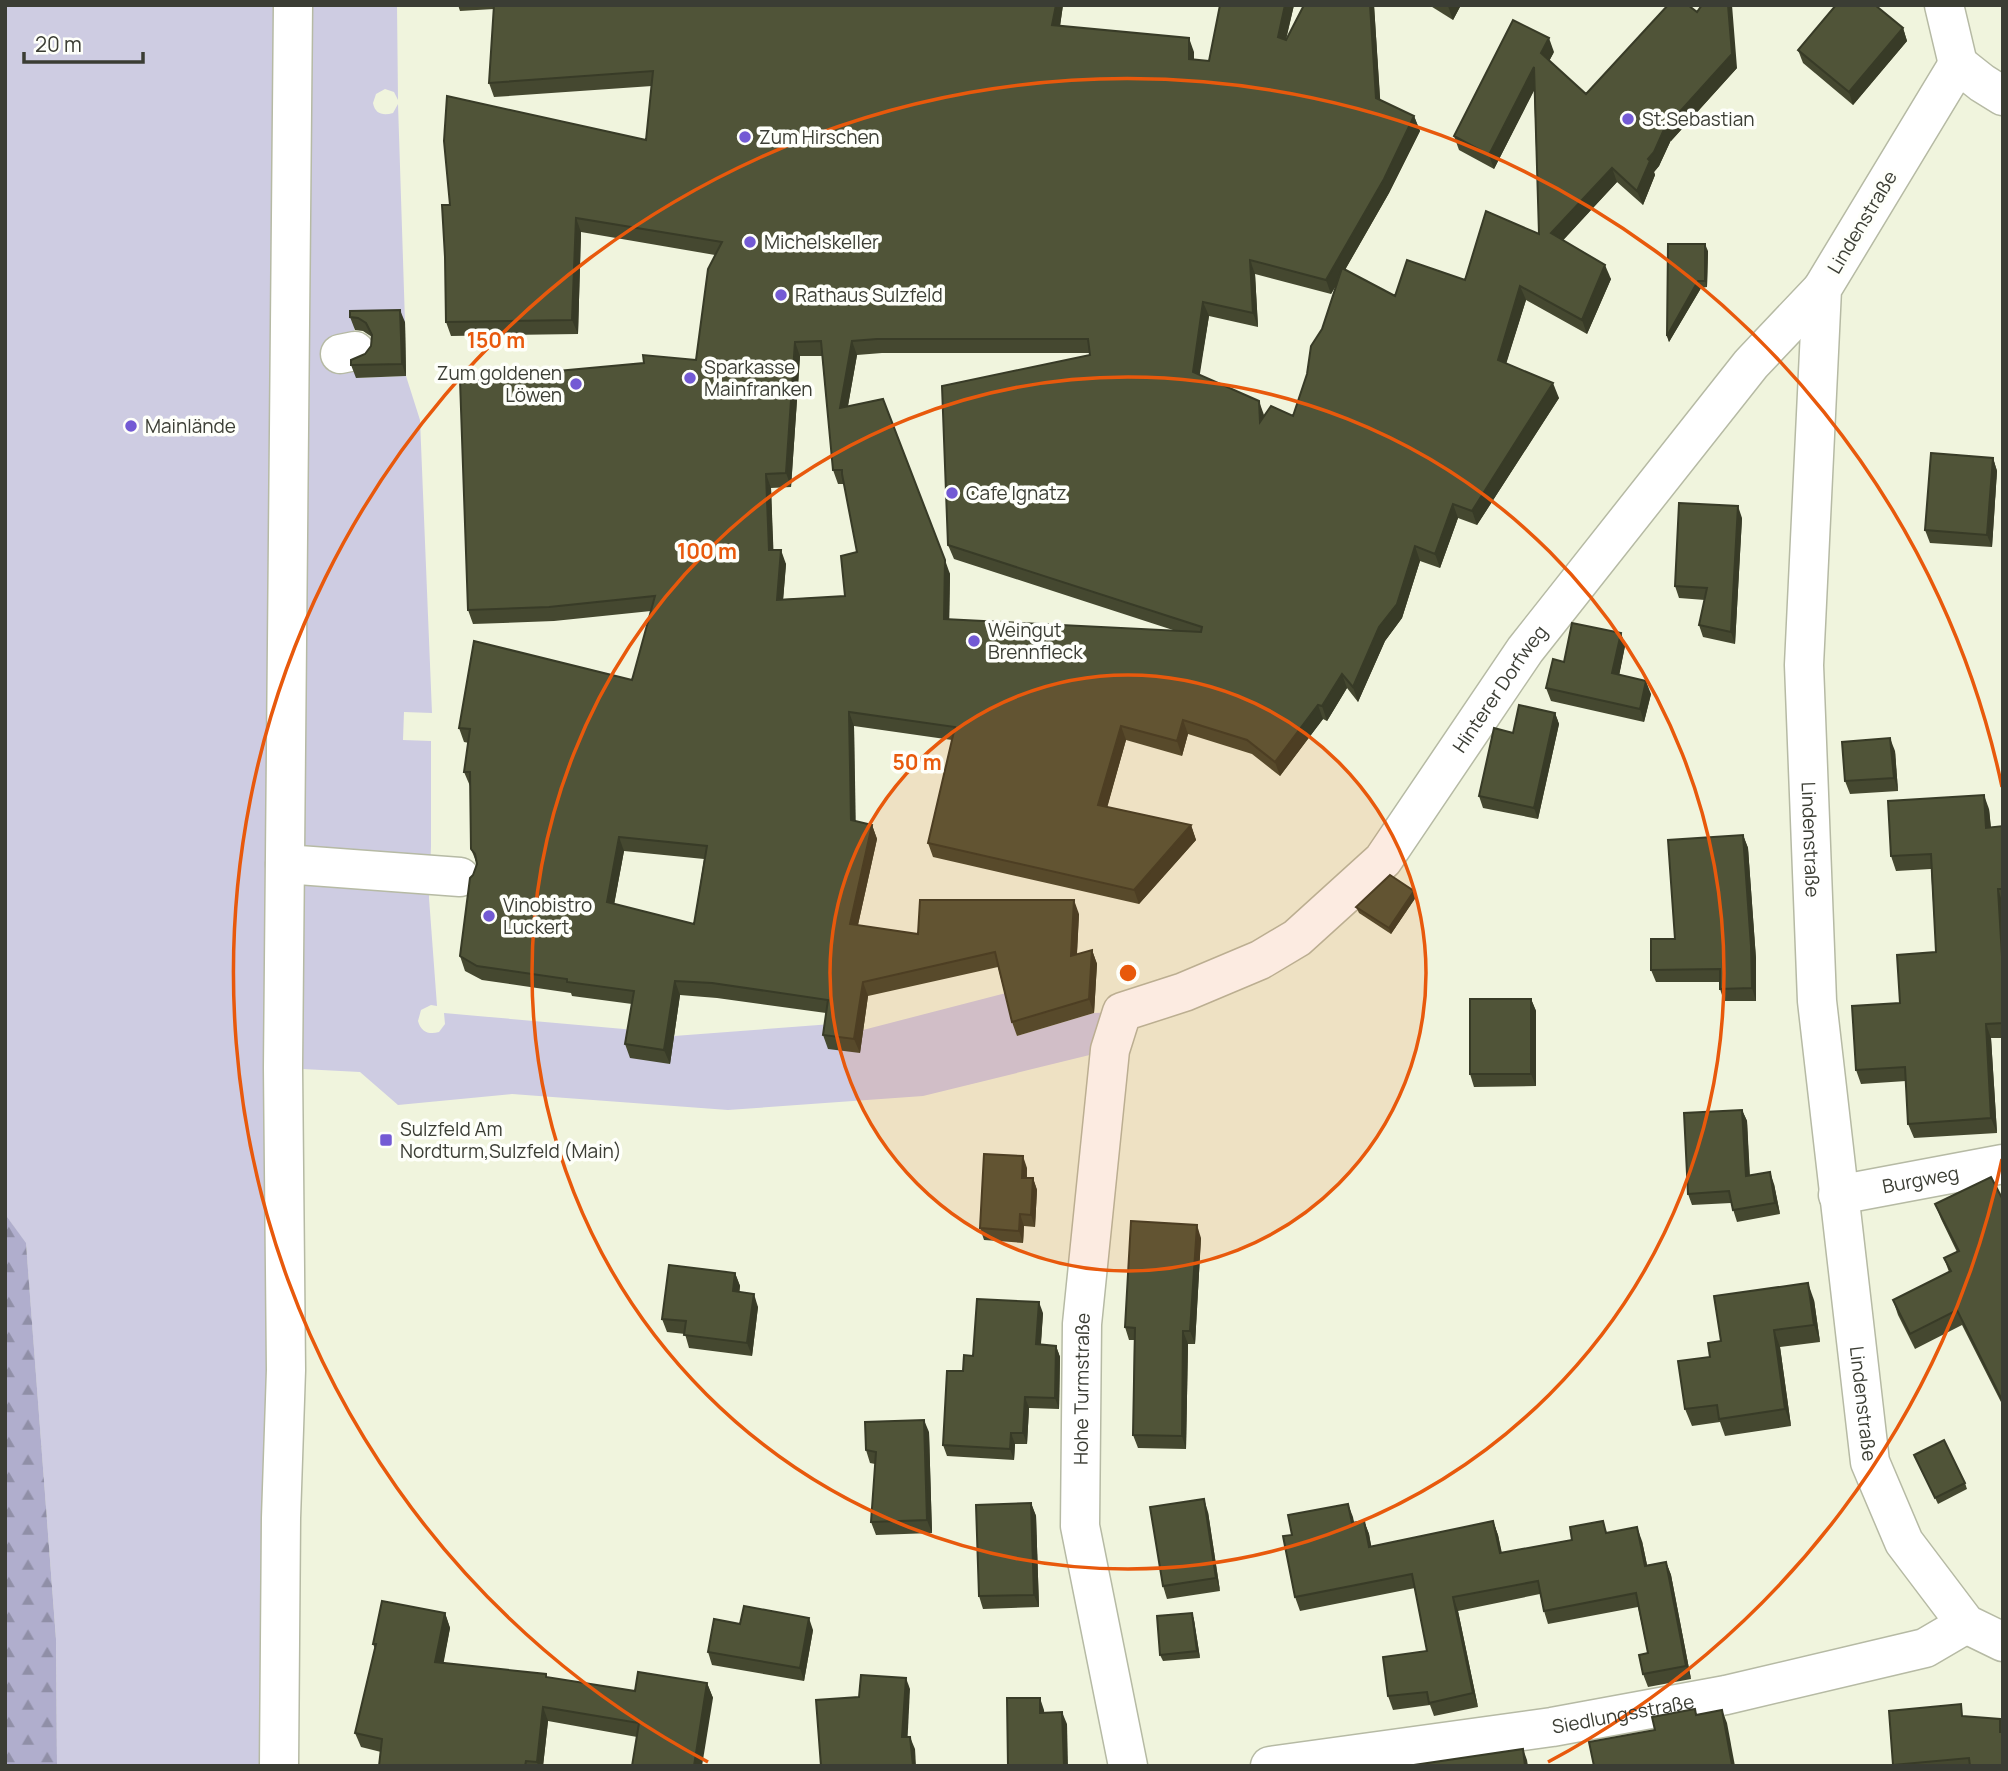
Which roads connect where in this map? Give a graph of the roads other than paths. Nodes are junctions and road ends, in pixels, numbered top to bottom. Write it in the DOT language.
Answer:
graph roads {
  1 [pos="293,5"];
  2 [pos="1944,5"];
  3 [pos="1958,64"];
  4 [pos="2003,96"];
  5 [pos="1822,289"];
  6 [pos="285,864"];
  7 [pos="460,877"];
  8 [pos="1122,1012"];
  9 [pos="2003,1164"];
  10 [pos="1838,1195"];
  11 [pos="1966,1624"];
  12 [pos="2003,1642"];
  13 [pos="279,1766"];
  14 [pos="1128,1766"];
  15 [pos="1270,1766"];
  1 -- 6 [label="street"];
  2 -- 3 [label="street"];
  3 -- 4 [label="street"];
  3 -- 5 [label="street, Lindenstraße"];
  5 -- 8 [label="street, Hinterer Dorfweg"];
  5 -- 10 [label="street, Lindenstraße"];
  6 -- 7 [label="street"];
  6 -- 13 [label="street"];
  8 -- 14 [label="street, Hohe Turmstraße"];
  9 -- 10 [label="street, Burgweg"];
  10 -- 11 [label="street, Lindenstraße"];
  11 -- 12 [label="street"];
  11 -- 15 [label="street, Siedlungsstraße"];
}
